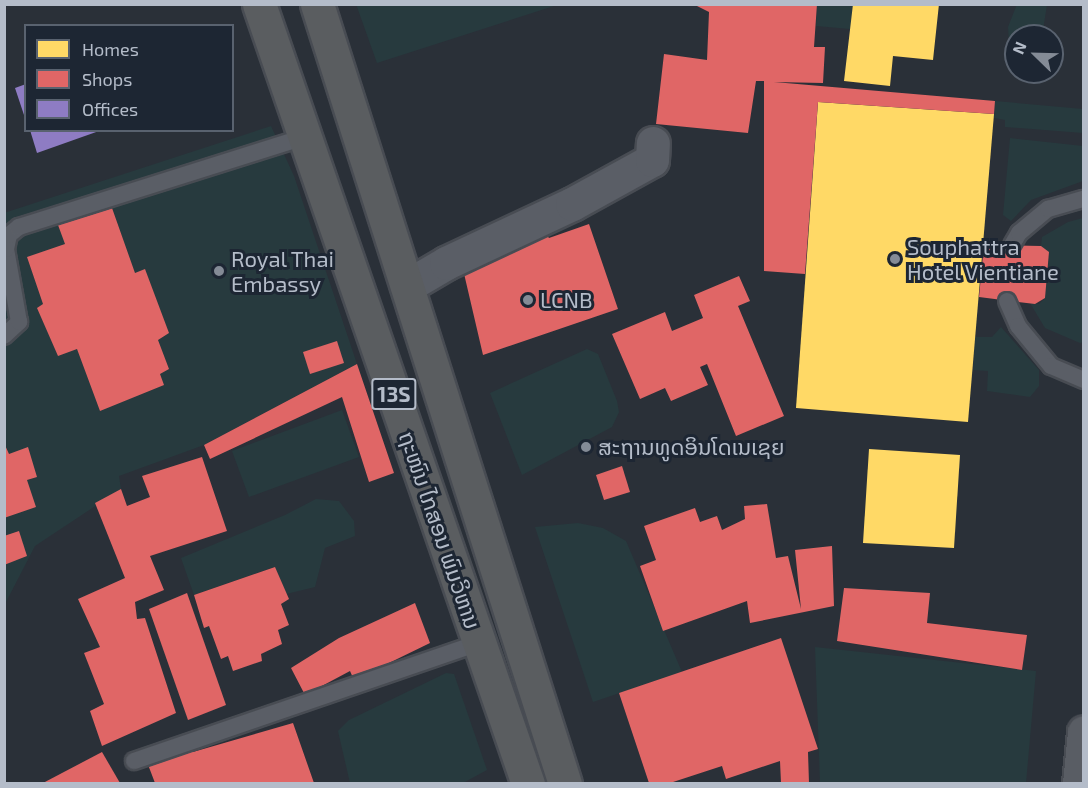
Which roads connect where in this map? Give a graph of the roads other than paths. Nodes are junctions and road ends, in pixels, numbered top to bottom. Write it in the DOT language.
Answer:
graph roads {
  1 [pos="259,4"];
  2 [pos="317,4"];
  3 [pos="305,137"];
  4 [pos="653,142"];
  5 [pos="1083,199"];
  6 [pos="1012,245"];
  7 [pos="407,286"];
  8 [pos="1007,301"];
  9 [pos="4,336"];
  10 [pos="1083,380"];
  11 [pos="504,590"];
  12 [pos="467,606"];
  13 [pos="479,643"];
  14 [pos="1083,732"];
  15 [pos="134,761"];
  16 [pos="528,783"];
  17 [pos="565,783"];
  18 [pos="1078,783"];
  1 -- 3 [label="highway, ຖະໜົນ ໄກສອນ ພົມວິຫານ / 13S"];
  2 -- 7 [label="highway, ຖະໜົນ ໄກສອນ ພົມວິຫານ / 13S"];
  3 -- 9 [label="lane"];
  3 -- 12 [label="highway, ຖະໜົນ ໄກສອນ ພົມວິຫານ / 13S"];
  4 -- 7 [label="street"];
  5 -- 6 [label="lane"];
  7 -- 11 [label="highway, ຖະໜົນ ໄກສອນ ພົມວິຫານ / 13S"];
  8 -- 10 [label="lane"];
  11 -- 12 [label="highway"];
  11 -- 17 [label="highway, ຖະໜົນ ໄກສອນ ພົມວິຫານ / 13S"];
  12 -- 13 [label="highway, ຖະໜົນ ໄກສອນ ພົມວິຫານ / 13S"];
  13 -- 15 [label="lane"];
  13 -- 16 [label="highway, ຖະໜົນ ໄກສອນ ພົມວິຫານ / 13S"];
  14 -- 18 [label="main road"];
}
